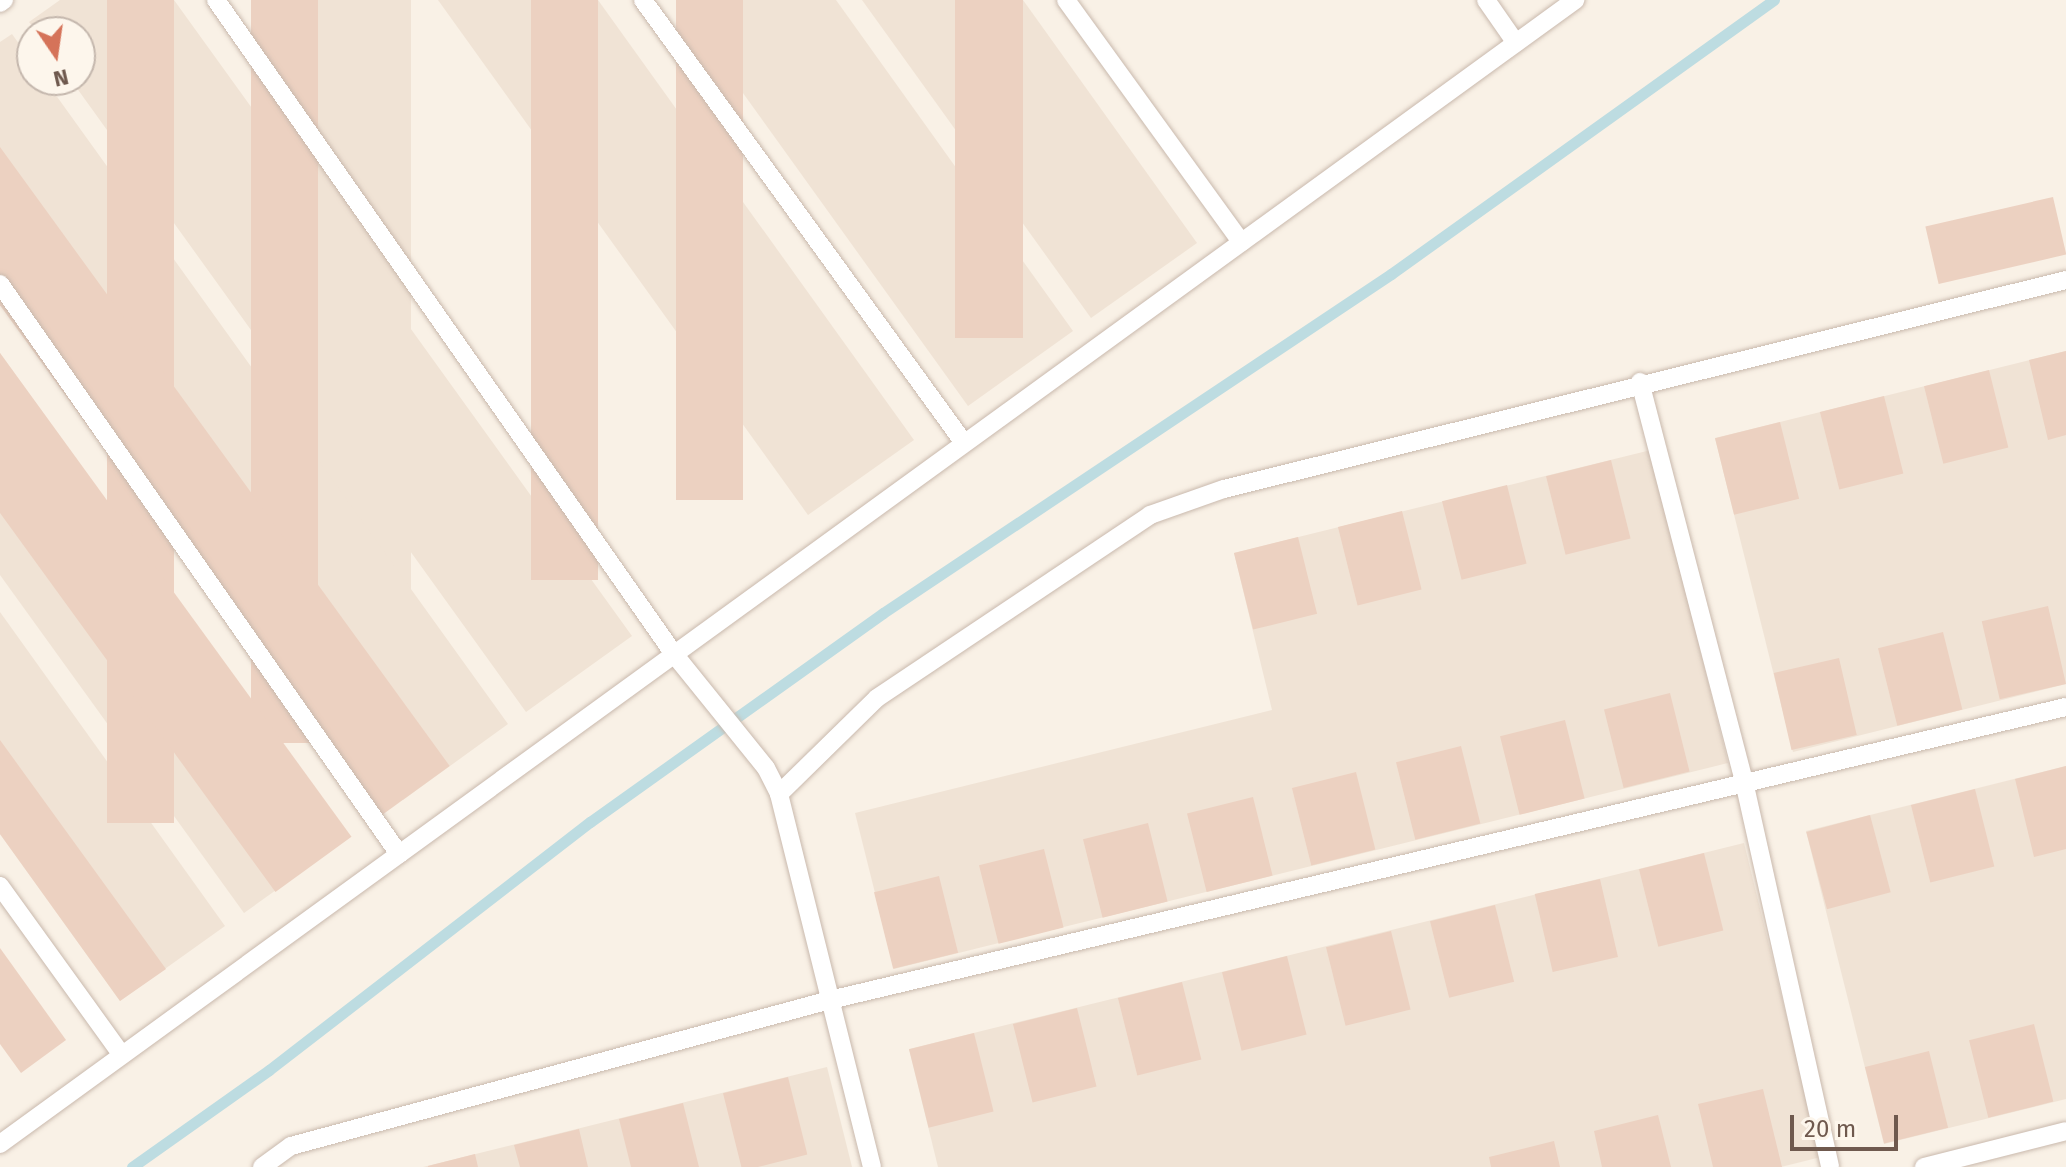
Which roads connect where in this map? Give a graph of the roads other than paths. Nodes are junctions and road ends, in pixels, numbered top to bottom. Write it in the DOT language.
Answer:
graph roads {
  1 [pos="216,0"];
  2 [pos="643,0"];
  3 [pos="1066,0"];
  4 [pos="1486,0"];
  5 [pos="1575,0"];
  6 [pos="1516,43"];
  7 [pos="1241,242"];
  8 [pos="2066,280"];
  9 [pos="0,284"];
  10 [pos="1640,382"];
  11 [pos="964,443"];
  12 [pos="674,654"];
  13 [pos="2066,707"];
  14 [pos="1745,786"];
  15 [pos="779,794"];
  16 [pos="399,854"];
  17 [pos="0,886"];
  18 [pos="830,1000"];
  19 [pos="122,1055"];
  20 [pos="2066,1131"];
  21 [pos="0,1144"];
  22 [pos="262,1167"];
  23 [pos="872,1167"];
  24 [pos="1830,1167"];
  25 [pos="1924,1167"];
  1 -- 12 [label="lane"];
  2 -- 11 [label="lane"];
  3 -- 7 [label="lane"];
  4 -- 6 [label="lane"];
  5 -- 6 [label="lane"];
  6 -- 7 [label="lane"];
  7 -- 11 [label="lane"];
  8 -- 10 [label="lane"];
  9 -- 16 [label="lane"];
  10 -- 14 [label="lane"];
  10 -- 15 [label="lane"];
  11 -- 12 [label="lane"];
  12 -- 15 [label="lane"];
  12 -- 16 [label="lane"];
  13 -- 14 [label="lane"];
  14 -- 18 [label="lane"];
  14 -- 24 [label="lane"];
  15 -- 18 [label="lane"];
  16 -- 19 [label="lane"];
  17 -- 19 [label="lane"];
  18 -- 22 [label="lane"];
  18 -- 23 [label="lane"];
  19 -- 21 [label="lane"];
  20 -- 25 [label="lane"];
}
